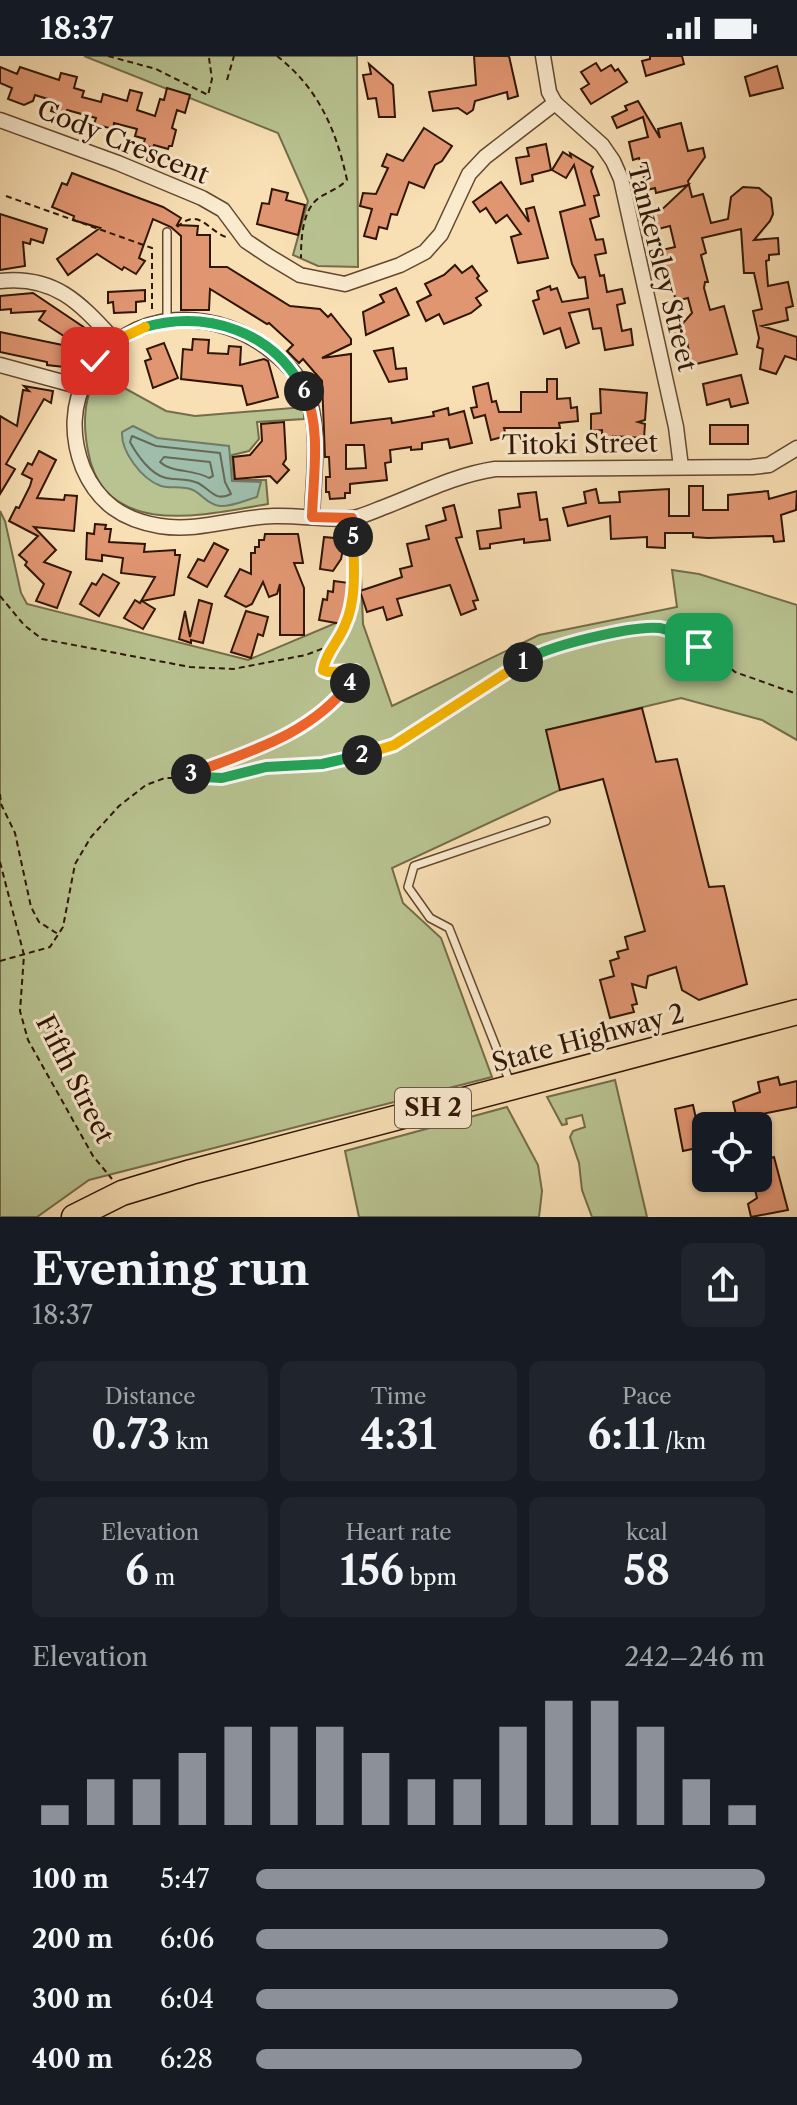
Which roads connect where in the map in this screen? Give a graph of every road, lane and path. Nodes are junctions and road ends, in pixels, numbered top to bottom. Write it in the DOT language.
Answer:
graph roads {
  1 [pos="108,56"];
  2 [pos="204,56"];
  3 [pos="234,56"];
  4 [pos="277,56"];
  5 [pos="543,56"];
  6 [pos="210,57"];
  7 [pos="227,80"];
  8 [pos="555,103"];
  9 [pos="0,120"];
  10 [pos="6,196"];
  11 [pos="167,232"];
  12 [pos="246,241"];
  13 [pos="300,275"];
  14 [pos="0,281"];
  15 [pos="160,323"];
  16 [pos="115,341"];
  17 [pos="0,365"];
  18 [pos="81,387"];
  19 [pos="797,448"];
  20 [pos="681,467"];
  21 [pos="359,516"];
  22 [pos="312,517"];
  23 [pos="0,596"];
  24 [pos="337,643"];
  25 [pos="797,694"];
  26 [pos="185,776"];
  27 [pos="0,794"];
  28 [pos="546,821"];
  29 [pos="0,862"];
  30 [pos="58,934"];
  31 [pos="24,955"];
  32 [pos="0,961"];
  33 [pos="797,1012"];
  34 [pos="512,1087"];
  35 [pos="105,1169"];
  36 [pos="74,1217"];
  1 -- 6 [label="path"];
  2 -- 6 [label="path"];
  3 -- 7 [label="path"];
  4 -- 13 [label="path"];
  5 -- 8 [label="street"];
  8 -- 13 [label="street, Cody Crescent"];
  8 -- 20 [label="street, Tankersley Street"];
  9 -- 12 [label="street, Cody Crescent"];
  10 -- 15 [label="path"];
  11 -- 12 [label="path"];
  11 -- 15 [label="lane"];
  12 -- 13 [label="street, Cody Crescent"];
  14 -- 16 [label="street"];
  15 -- 16 [label="street"];
  15 -- 22 [label="street"];
  16 -- 18 [label="street"];
  17 -- 18 [label="street"];
  18 -- 22 [label="street"];
  19 -- 20 [label="street, Titoki Street"];
  20 -- 21 [label="street, Titoki Street"];
  21 -- 22 [label="street"];
  21 -- 24 [label="path"];
  23 -- 24 [label="path"];
  24 -- 26 [label="path"];
  25 -- 26 [label="path"];
  26 -- 30 [label="path"];
  27 -- 30 [label="path"];
  28 -- 34 [label="lane"];
  29 -- 31 [label="path, Fifth Street"];
  30 -- 31 [label="path"];
  31 -- 32 [label="path"];
  31 -- 35 [label="path, Fifth Street"];
  33 -- 34 [label="highway, State Highway 2 / SH 2"];
  34 -- 36 [label="highway, State Highway 2 / SH 2"];
}
